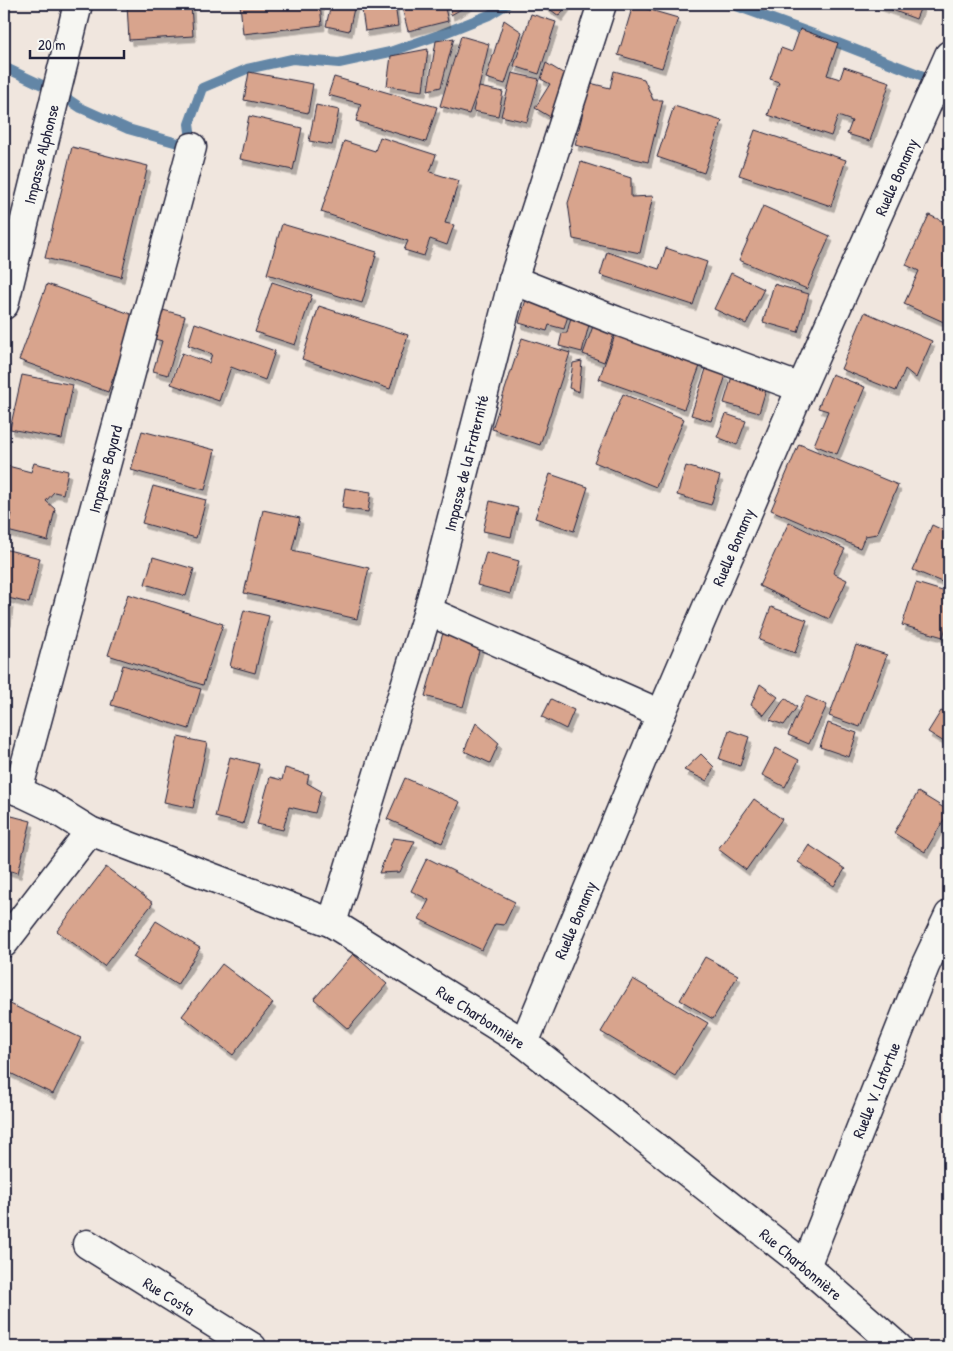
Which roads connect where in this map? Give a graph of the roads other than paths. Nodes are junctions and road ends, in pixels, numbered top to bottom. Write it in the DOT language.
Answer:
graph roads {
  1 [pos="78,4"];
  2 [pos="602,4"];
  3 [pos="949,55"];
  4 [pos="192,147"];
  5 [pos="14,217"];
  6 [pos="513,280"];
  7 [pos="4,305"];
  8 [pos="801,388"];
  9 [pos="428,611"];
  10 [pos="661,714"];
  11 [pos="11,787"];
  12 [pos="90,831"];
  13 [pos="949,915"];
  14 [pos="332,923"];
  15 [pos="4,943"];
  16 [pos="524,1043"];
  17 [pos="86,1244"];
  18 [pos="806,1266"];
  19 [pos="252,1347"];
  20 [pos="898,1347"];
  1 -- 5 [label="street, Impasse Alphonse"];
  2 -- 6 [label="street, Impasse de la Fraternité"];
  3 -- 8 [label="street, Ruelle Bonamy"];
  4 -- 11 [label="street, Impasse Bayard"];
  5 -- 7 [label="street, Impasse Alphonse"];
  6 -- 8 [label="street"];
  6 -- 9 [label="street, Impasse de la Fraternité"];
  8 -- 10 [label="street, Ruelle Bonamy"];
  9 -- 10 [label="street"];
  9 -- 14 [label="street, Impasse de la Fraternité"];
  10 -- 16 [label="street, Ruelle Bonamy"];
  11 -- 12 [label="street, Rue Charbonnière"];
  12 -- 14 [label="street, Rue Charbonnière"];
  12 -- 15 [label="street"];
  13 -- 18 [label="street, Ruelle V. Latortue"];
  14 -- 16 [label="street, Rue Charbonnière"];
  16 -- 18 [label="street, Rue Charbonnière"];
  17 -- 19 [label="street, Rue Costa"];
  18 -- 20 [label="street, Rue Charbonnière"];
}
